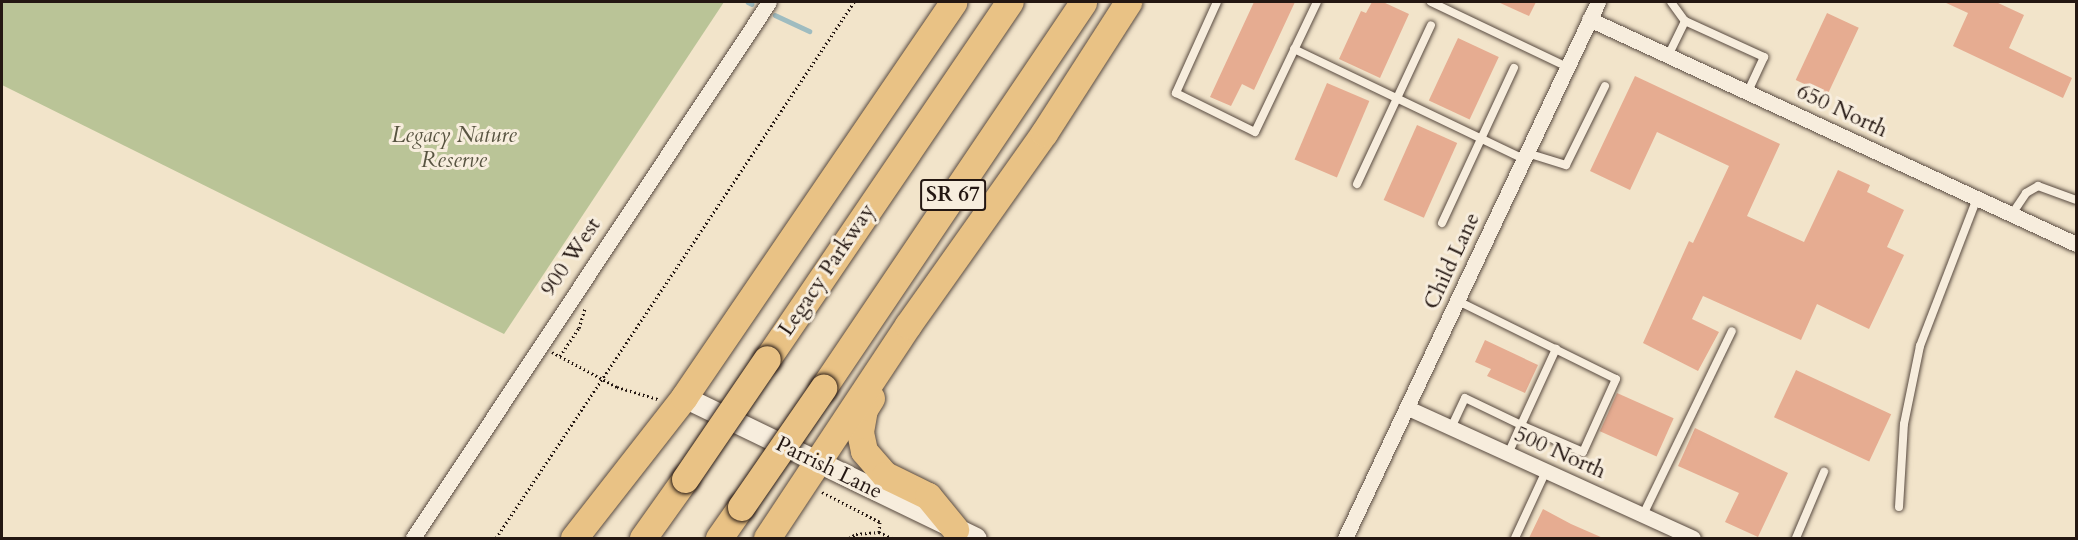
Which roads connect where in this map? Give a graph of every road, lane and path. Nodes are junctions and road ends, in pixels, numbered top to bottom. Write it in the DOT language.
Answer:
graph roads {
  1 [pos="769,2"];
  2 [pos="854,2"];
  3 [pos="953,2"];
  4 [pos="1010,2"];
  5 [pos="1083,2"];
  6 [pos="1128,2"];
  7 [pos="1217,2"];
  8 [pos="1317,2"];
  9 [pos="1431,2"];
  10 [pos="1598,2"];
  11 [pos="1671,2"];
  12 [pos="1589,20"];
  13 [pos="1685,21"];
  14 [pos="1431,25"];
  15 [pos="1294,49"];
  16 [pos="1668,56"];
  17 [pos="1567,67"];
  18 [pos="1514,68"];
  19 [pos="1605,87"];
  20 [pos="1748,93"];
  21 [pos="1397,98"];
  22 [pos="1481,138"];
  23 [pos="1526,156"];
  24 [pos="1357,184"];
  25 [pos="1977,198"];
  26 [pos="2076,200"];
  27 [pos="2012,214"];
  28 [pos="1442,223"];
  29 [pos="975,236"];
  30 [pos="2076,244"];
  31 [pos="583,280"];
  32 [pos="1458,301"];
  33 [pos="1732,332"];
  34 [pos="540,345"];
  35 [pos="1556,350"];
  36 [pos="560,356"];
  37 [pos="603,378"];
  38 [pos="674,399"];
  39 [pos="1408,408"];
  40 [pos="850,413"];
  41 [pos="1521,425"];
  42 [pos="1451,428"];
  43 [pos="1508,454"];
  44 [pos="817,463"];
  45 [pos="1546,471"];
  46 [pos="1824,472"];
  47 [pos="898,502"];
  48 [pos="1899,507"];
  49 [pos="1643,515"];
  50 [pos="965,534"];
  51 [pos="413,538"];
  52 [pos="496,538"];
  53 [pos="574,538"];
  54 [pos="643,538"];
  55 [pos="719,538"];
  56 [pos="767,538"];
  57 [pos="849,538"];
  58 [pos="892,538"];
  59 [pos="1345,538"];
  60 [pos="1515,538"];
  61 [pos="1693,538"];
  62 [pos="1796,538"];
  1 -- 31 [label="street, 900 West"];
  2 -- 37 [label="path"];
  3 -- 38 [label="highway"];
  4 -- 54 [label="highway, Legacy Parkway / SR 67, bridge"];
  5 -- 55 [label="highway, SR 67, bridge"];
  6 -- 29 [label="highway"];
  7 -- 15 [label="lane"];
  8 -- 15 [label="lane"];
  9 -- 17 [label="lane"];
  10 -- 12 [label="street, Child Lane"];
  11 -- 13 [label="lane"];
  12 -- 16 [label="street, 650 North"];
  12 -- 17 [label="street, Child Lane"];
  13 -- 16 [label="lane"];
  13 -- 20 [label="lane"];
  14 -- 21 [label="lane"];
  15 -- 21 [label="lane"];
  16 -- 20 [label="street, 650 North"];
  17 -- 23 [label="street, Child Lane"];
  18 -- 22 [label="lane"];
  19 -- 23 [label="lane"];
  20 -- 25 [label="street, 650 North"];
  21 -- 22 [label="lane"];
  21 -- 24 [label="lane"];
  22 -- 23 [label="lane"];
  22 -- 28 [label="lane"];
  23 -- 32 [label="street, Child Lane"];
  25 -- 27 [label="street, 650 North"];
  25 -- 48 [label="lane"];
  26 -- 27 [label="lane"];
  27 -- 30 [label="street, 650 North"];
  29 -- 40 [label="highway"];
  29 -- 50 [label="highway"];
  31 -- 34 [label="street, 900 West"];
  31 -- 36 [label="path"];
  32 -- 35 [label="lane"];
  32 -- 39 [label="street, Child Lane"];
  33 -- 49 [label="lane"];
  34 -- 36 [label="path"];
  34 -- 51 [label="street, 900 West"];
  35 -- 41 [label="lane"];
  35 -- 41 [label="lane"];
  36 -- 37 [label="path"];
  37 -- 38 [label="path"];
  37 -- 52 [label="path"];
  38 -- 44 [label="main road, Parrish Lane"];
  38 -- 53 [label="highway"];
  39 -- 42 [label="street, 500 North"];
  39 -- 59 [label="street, Child Lane"];
  40 -- 44 [label="highway"];
  40 -- 47 [label="highway"];
  41 -- 42 [label="lane"];
  41 -- 43 [label="lane"];
  42 -- 43 [label="street, 500 North"];
  43 -- 45 [label="street, 500 North"];
  44 -- 47 [label="main road, Parrish Lane"];
  44 -- 56 [label="highway"];
  45 -- 49 [label="street, 500 North"];
  45 -- 60 [label="lane"];
  46 -- 62 [label="lane"];
  47 -- 50 [label="main road, Parrish Lane"];
  49 -- 61 [label="street, 500 North"];
  57 -- 58 [label="path"];
}
